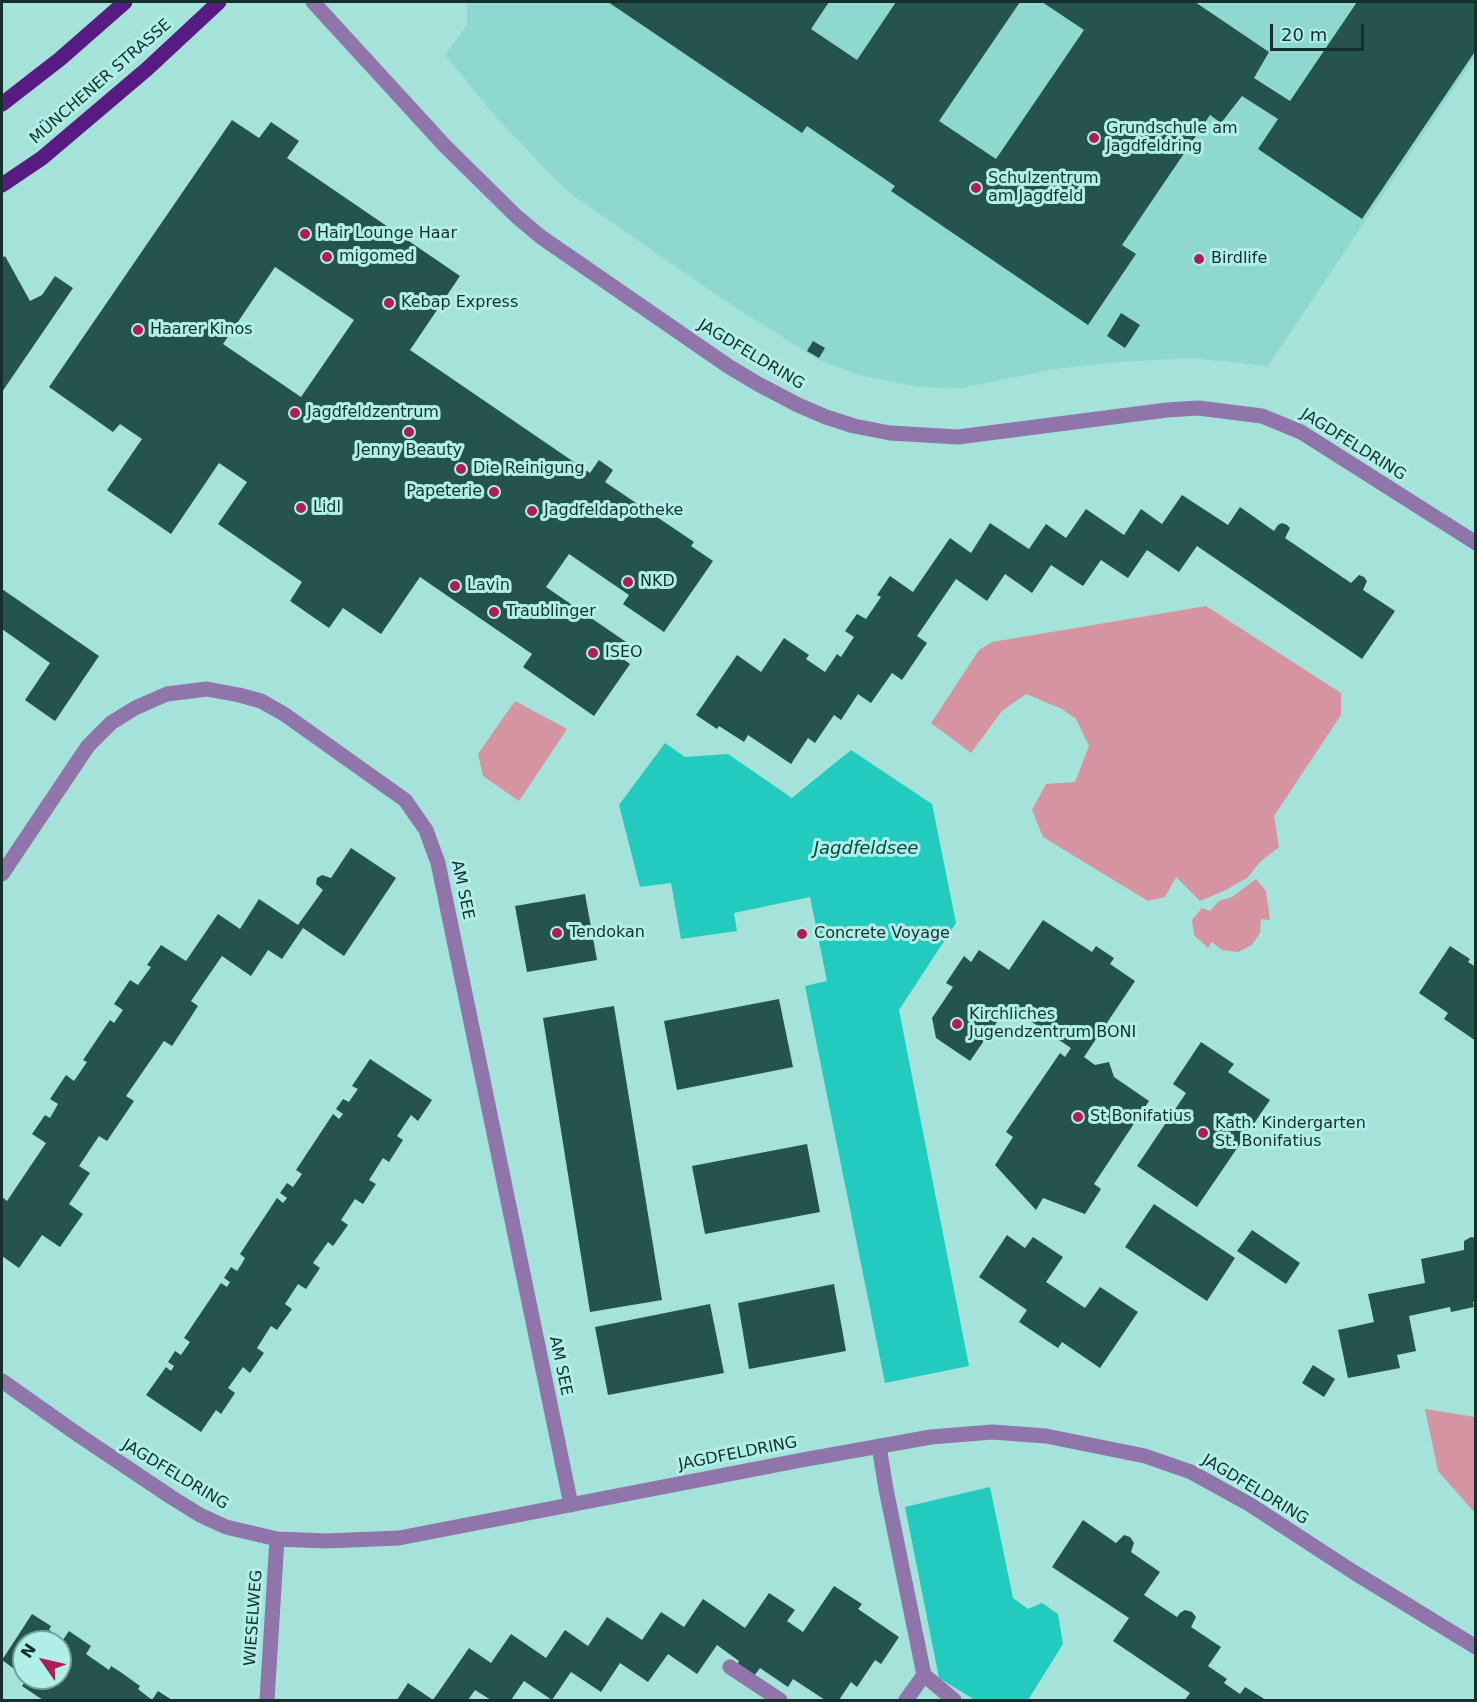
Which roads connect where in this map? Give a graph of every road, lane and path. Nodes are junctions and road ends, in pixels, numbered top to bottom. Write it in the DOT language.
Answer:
graph roads {
  1 [pos="125,2"];
  2 [pos="219,2"];
  3 [pos="313,2"];
  4 [pos="2,104"];
  5 [pos="2,185"];
  6 [pos="1476,543"];
  7 [pos="2,874"];
  8 [pos="2,1381"];
  9 [pos="879,1446"];
  10 [pos="571,1505"];
  11 [pos="277,1539"];
  12 [pos="1476,1647"];
  13 [pos="730,1667"];
  14 [pos="924,1676"];
  15 [pos="267,1701"];
  16 [pos="780,1701"];
  17 [pos="906,1701"];
  18 [pos="954,1701"];
  1 -- 4 [label="main road"];
  2 -- 5 [label="main road, MÜNCHENER STRASSE"];
  3 -- 6 [label="street, JAGDFELDRING"];
  7 -- 10 [label="street, AM SEE"];
  8 -- 11 [label="street, JAGDFELDRING"];
  9 -- 10 [label="street, JAGDFELDRING"];
  9 -- 12 [label="street, JAGDFELDRING"];
  9 -- 14 [label="street"];
  10 -- 11 [label="street, JAGDFELDRING"];
  11 -- 15 [label="street, WIESELWEG"];
  13 -- 16 [label="street"];
  14 -- 17 [label="street"];
  14 -- 18 [label="street"];
}
